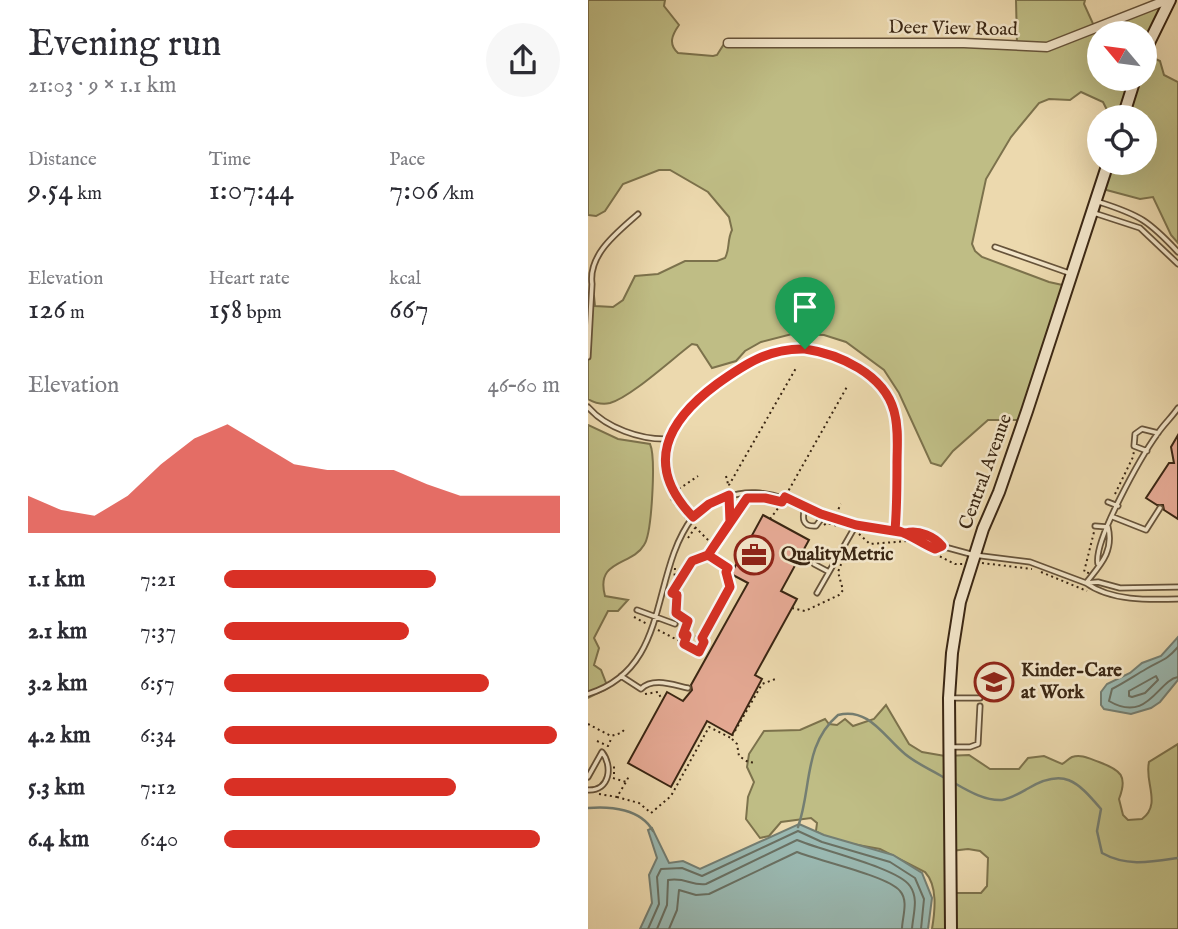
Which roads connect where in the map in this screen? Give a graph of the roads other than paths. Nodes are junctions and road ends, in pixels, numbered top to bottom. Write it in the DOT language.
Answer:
graph roads {
  1 [pos="1168,0"];
  2 [pos="1157,25"];
  3 [pos="728,43"];
  4 [pos="1104,175"];
  5 [pos="1096,201"];
  6 [pos="1092,213"];
  7 [pos="638,214"];
  8 [pos="1136,214"];
  9 [pos="1132,225"];
  10 [pos="995,247"];
  11 [pos="1178,252"];
  12 [pos="1178,264"];
  13 [pos="1072,274"];
  14 [pos="588,357"];
  15 [pos="588,407"];
  16 [pos="1178,408"];
  17 [pos="1158,433"];
  18 [pos="668,439"];
  19 [pos="1147,452"];
  20 [pos="1108,502"];
  21 [pos="1118,506"];
  22 [pos="806,507"];
  23 [pos="1160,508"];
  24 [pos="824,516"];
  25 [pos="693,517"];
  26 [pos="1113,517"];
  27 [pos="856,525"];
  28 [pos="1095,526"];
  29 [pos="1108,527"];
  30 [pos="895,530"];
  31 [pos="906,533"];
  32 [pos="942,546"];
  33 [pos="977,559"];
  34 [pos="814,564"];
  35 [pos="1098,564"];
  36 [pos="829,572"];
  37 [pos="1086,583"];
  38 [pos="1178,587"];
  39 [pos="1121,588"];
  40 [pos="817,593"];
  41 [pos="1118,595"];
  42 [pos="1178,599"];
  43 [pos="637,610"];
  44 [pos="657,616"];
  45 [pos="675,624"];
  46 [pos="621,676"];
  47 [pos="688,688"];
  48 [pos="588,694"];
  49 [pos="949,698"];
  50 [pos="980,698"];
  51 [pos="980,706"];
  52 [pos="950,747"];
  53 [pos="588,776"];
  54 [pos="588,790"];
  55 [pos="951,929"];
  1 -- 2 [label="main road"];
  1 -- 3 [label="street, Deer View Road"];
  4 -- 5 [label="main road, Central Avenue"];
  5 -- 6 [label="main road, Central Avenue"];
  5 -- 8 [label="lane"];
  6 -- 9 [label="lane"];
  6 -- 13 [label="main road, Central Avenue"];
  7 -- 14 [label="lane"];
  8 -- 9 [label="lane"];
  8 -- 11 [label="lane"];
  9 -- 12 [label="lane"];
  10 -- 13 [label="lane"];
  13 -- 33 [label="main road, Central Avenue"];
  15 -- 18 [label="lane"];
  16 -- 17 [label="lane"];
  17 -- 19 [label="lane"];
  17 -- 19 [label="lane"];
  18 -- 25 [label="lane"];
  18 -- 30 [label="lane"];
  19 -- 21 [label="lane"];
  20 -- 21 [label="lane"];
  21 -- 26 [label="lane"];
  22 -- 24 [label="lane"];
  22 -- 24 [label="lane"];
  22 -- 25 [label="lane"];
  23 -- 26 [label="lane"];
  24 -- 27 [label="lane"];
  25 -- 44 [label="lane"];
  26 -- 29 [label="lane"];
  27 -- 30 [label="lane"];
  27 -- 36 [label="lane"];
  28 -- 29 [label="lane"];
  29 -- 35 [label="lane"];
  29 -- 35 [label="lane"];
  30 -- 31 [label="lane"];
  31 -- 32 [label="lane"];
  31 -- 32 [label="lane"];
  32 -- 33 [label="lane"];
  33 -- 37 [label="lane"];
  33 -- 49 [label="main road, Central Avenue"];
  34 -- 36 [label="lane"];
  35 -- 37 [label="lane"];
  36 -- 40 [label="lane"];
  37 -- 39 [label="lane"];
  37 -- 41 [label="lane"];
  38 -- 39 [label="lane"];
  39 -- 41 [label="lane"];
  41 -- 42 [label="lane"];
  43 -- 44 [label="lane"];
  44 -- 45 [label="lane"];
  44 -- 46 [label="lane"];
  46 -- 47 [label="lane"];
  46 -- 48 [label="lane"];
  49 -- 50 [label="lane"];
  49 -- 52 [label="main road, Central Avenue"];
  51 -- 52 [label="lane"];
  52 -- 55 [label="main road, Central Avenue"];
  53 -- 54 [label="lane"];
}
